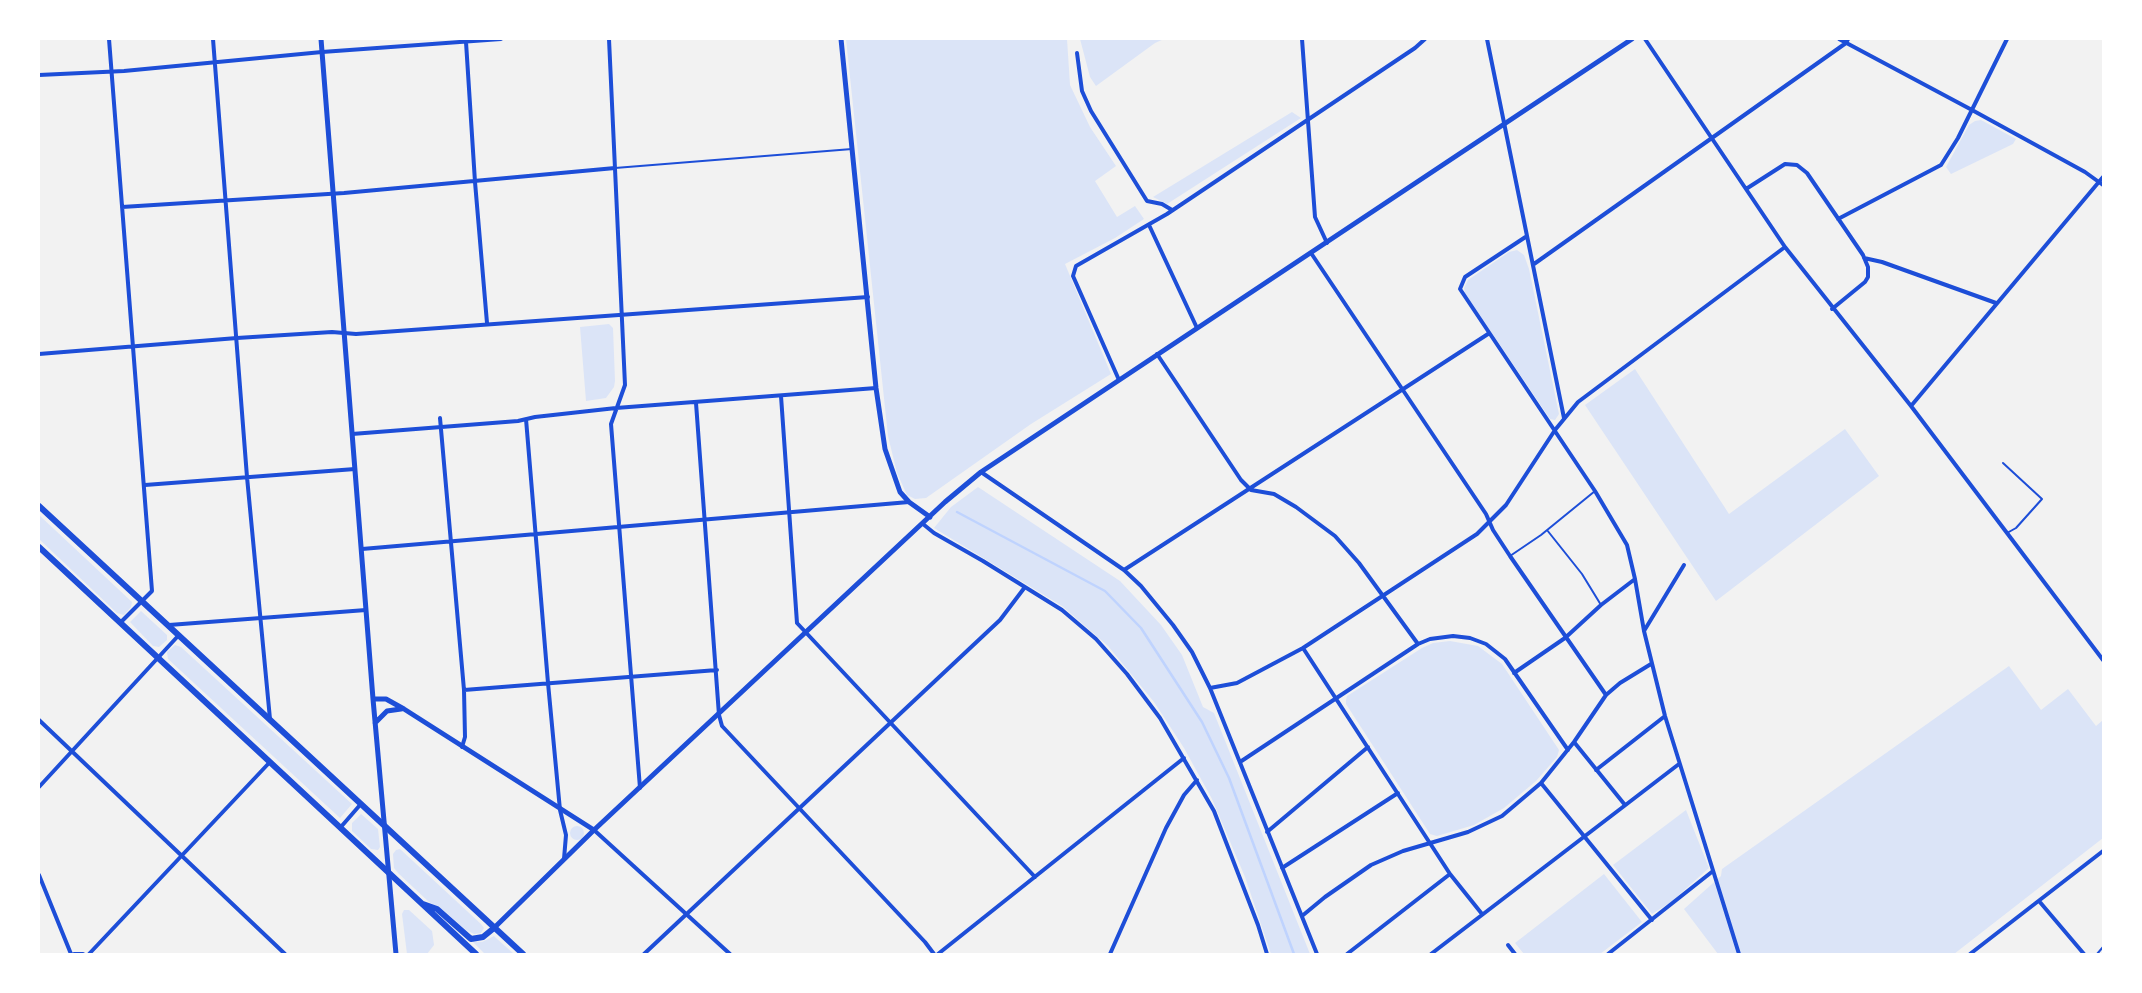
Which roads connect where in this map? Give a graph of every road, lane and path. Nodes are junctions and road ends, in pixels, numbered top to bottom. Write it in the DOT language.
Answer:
graph roads {
  1 [pos="109,39"];
  2 [pos="213,39"];
  3 [pos="321,39"];
  4 [pos="501,39"];
  5 [pos="609,39"];
  6 [pos="841,39"];
  7 [pos="1302,39"];
  8 [pos="1425,39"];
  9 [pos="1487,39"];
  10 [pos="1632,39"];
  11 [pos="1645,39"];
  12 [pos="1839,39"];
  13 [pos="2007,39"];
  14 [pos="1847,41"];
  15 [pos="466,42"];
  16 [pos="322,52"];
  17 [pos="1077,53"];
  18 [pos="215,61"];
  19 [pos="112,71"];
  20 [pos="39,76"];
  21 [pos="1972,110"];
  22 [pos="1308,119"];
  23 [pos="1504,124"];
  24 [pos="1712,138"];
  25 [pos="852,149"];
  26 [pos="615,168"];
  27 [pos="2103,177"];
  28 [pos="475,182"];
  29 [pos="2102,183"];
  30 [pos="1746,189"];
  31 [pos="333,193"];
  32 [pos="227,200"];
  33 [pos="122,207"];
  34 [pos="1172,210"];
  35 [pos="1838,219"];
  36 [pos="1148,226"];
  37 [pos="1527,236"];
  38 [pos="1327,243"];
  39 [pos="1785,247"];
  40 [pos="1311,254"];
  41 [pos="1864,258"];
  42 [pos="1534,264"];
  43 [pos="868,297"];
  44 [pos="1996,303"];
  45 [pos="1832,309"];
  46 [pos="622,314"];
  47 [pos="487,323"];
  48 [pos="1197,328"];
  49 [pos="344,333"];
  50 [pos="1488,334"];
  51 [pos="237,338"];
  52 [pos="134,346"];
  53 [pos="39,354"];
  54 [pos="1157,354"];
  55 [pos="1119,380"];
  56 [pos="876,388"];
  57 [pos="1402,391"];
  58 [pos="781,396"];
  59 [pos="696,403"];
  60 [pos="1910,406"];
  61 [pos="616,408"];
  62 [pos="440,418"];
  63 [pos="1564,418"];
  64 [pos="526,419"];
  65 [pos="442,428"];
  66 [pos="1555,430"];
  67 [pos="352,434"];
  68 [pos="2003,463"];
  69 [pos="355,469"];
  70 [pos="981,472"];
  71 [pos="247,477"];
  72 [pos="145,485"];
  73 [pos="1251,490"];
  74 [pos="1595,491"];
  75 [pos="908,502"];
  76 [pos="39,506"];
  77 [pos="789,514"];
  78 [pos="930,517"];
  79 [pos="704,519"];
  80 [pos="1490,523"];
  81 [pos="923,524"];
  82 [pos="620,527"];
  83 [pos="1547,530"];
  84 [pos="535,533"];
  85 [pos="2007,534"];
  86 [pos="450,540"];
  87 [pos="39,547"];
  88 [pos="362,549"];
  89 [pos="1510,556"];
  90 [pos="1684,566"];
  91 [pos="1124,570"];
  92 [pos="1635,579"];
  93 [pos="1024,587"];
  94 [pos="1381,595"];
  95 [pos="141,602"];
  96 [pos="1601,604"];
  97 [pos="366,610"];
  98 [pos="262,616"];
  99 [pos="120,623"];
  100 [pos="166,626"];
  101 [pos="1644,631"];
  102 [pos="806,634"];
  103 [pos="178,636"];
  104 [pos="1565,638"];
  105 [pos="1418,644"];
  106 [pos="1303,648"];
  107 [pos="158,658"];
  108 [pos="2103,660"];
  109 [pos="1651,664"];
  110 [pos="716,670"];
  111 [pos="1514,673"];
  112 [pos="631,676"];
  113 [pos="548,683"];
  114 [pos="1210,688"];
  115 [pos="464,690"];
  116 [pos="1606,695"];
  117 [pos="1336,698"];
  118 [pos="373,699"];
  119 [pos="404,709"];
  120 [pos="719,714"];
  121 [pos="1665,716"];
  122 [pos="39,720"];
  123 [pos="270,722"];
  124 [pos="375,723"];
  125 [pos="891,723"];
  126 [pos="1574,742"];
  127 [pos="462,747"];
  128 [pos="1368,747"];
  129 [pos="1568,750"];
  130 [pos="72,751"];
  131 [pos="1184,758"];
  132 [pos="1240,762"];
  133 [pos="269,763"];
  134 [pos="1679,764"];
  135 [pos="1596,770"];
  136 [pos="1197,780"];
  137 [pos="1541,783"];
  138 [pos="39,787"];
  139 [pos="640,788"];
  140 [pos="1398,792"];
  141 [pos="360,805"];
  142 [pos="1625,805"];
  143 [pos="798,809"];
  144 [pos="560,810"];
  145 [pos="384,827"];
  146 [pos="340,828"];
  147 [pos="594,830"];
  148 [pos="1267,832"];
  149 [pos="1584,835"];
  150 [pos="1430,844"];
  151 [pos="2103,850"];
  152 [pos="182,854"];
  153 [pos="564,859"];
  154 [pos="1282,868"];
  155 [pos="1713,871"];
  156 [pos="388,873"];
  157 [pos="1450,874"];
  158 [pos="39,875"];
  159 [pos="1035,877"];
  160 [pos="2040,901"];
  161 [pos="419,902"];
  162 [pos="1482,914"];
  163 [pos="686,915"];
  164 [pos="1302,916"];
  165 [pos="1652,920"];
  166 [pos="494,928"];
  167 [pos="1508,945"];
  168 [pos="2103,947"];
  169 [pos="73,954"];
  170 [pos="83,954"];
  171 [pos="89,954"];
  172 [pos="285,954"];
  173 [pos="396,954"];
  174 [pos="476,954"];
  175 [pos="522,954"];
  176 [pos="644,954"];
  177 [pos="730,954"];
  178 [pos="936,954"];
  179 [pos="1110,954"];
  180 [pos="1266,954"];
  181 [pos="1317,954"];
  182 [pos="1346,954"];
  183 [pos="1431,954"];
  184 [pos="1515,954"];
  185 [pos="1608,954"];
  186 [pos="1740,954"];
  187 [pos="1970,954"];
  188 [pos="2084,954"];
  189 [pos="2097,954"];
  1 -- 19 [label="street"];
  2 -- 18 [label="street"];
  3 -- 16 [label="street"];
  4 -- 15 [label="street"];
  5 -- 26 [label="street"];
  6 -- 25 [label="street"];
  7 -- 22 [label="street"];
  8 -- 22 [label="street"];
  9 -- 23 [label="street"];
  10 -- 23 [label="street"];
  11 -- 24 [label="street"];
  12 -- 14 [label="street"];
  13 -- 21 [label="street"];
  14 -- 21 [label="street"];
  14 -- 24 [label="street"];
  15 -- 16 [label="street"];
  15 -- 28 [label="street"];
  16 -- 18 [label="street"];
  16 -- 31 [label="street"];
  17 -- 34 [label="street"];
  18 -- 19 [label="street"];
  18 -- 32 [label="street"];
  19 -- 20 [label="street"];
  19 -- 33 [label="street"];
  21 -- 29 [label="street"];
  21 -- 35 [label="street"];
  22 -- 34 [label="street"];
  22 -- 38 [label="street"];
  23 -- 37 [label="street"];
  23 -- 38 [label="street"];
  24 -- 30 [label="street"];
  24 -- 42 [label="street"];
  25 -- 26 [label="lane"];
  25 -- 43 [label="street"];
  26 -- 28 [label="street"];
  26 -- 46 [label="street"];
  27 -- 29 [label="street"];
  28 -- 31 [label="street"];
  28 -- 47 [label="street"];
  29 -- 44 [label="street"];
  30 -- 35 [label="street"];
  30 -- 39 [label="street"];
  31 -- 32 [label="street"];
  31 -- 49 [label="street"];
  32 -- 33 [label="street"];
  32 -- 51 [label="street"];
  33 -- 52 [label="street"];
  34 -- 36 [label="street"];
  35 -- 41 [label="street"];
  36 -- 48 [label="street"];
  36 -- 55 [label="street"];
  37 -- 42 [label="street"];
  37 -- 50 [label="street"];
  38 -- 40 [label="street"];
  39 -- 45 [label="street"];
  39 -- 63 [label="street"];
  40 -- 48 [label="street"];
  40 -- 57 [label="street"];
  41 -- 44 [label="street"];
  41 -- 45 [label="street"];
  42 -- 63 [label="street"];
  43 -- 46 [label="street"];
  43 -- 56 [label="street"];
  44 -- 60 [label="street"];
  45 -- 60 [label="street"];
  46 -- 47 [label="street"];
  46 -- 61 [label="street"];
  47 -- 49 [label="street"];
  48 -- 54 [label="street"];
  49 -- 51 [label="street"];
  49 -- 67 [label="street"];
  50 -- 57 [label="street"];
  50 -- 66 [label="street"];
  51 -- 52 [label="street"];
  51 -- 71 [label="street"];
  52 -- 53 [label="street"];
  52 -- 72 [label="street"];
  54 -- 55 [label="street"];
  54 -- 73 [label="street"];
  55 -- 70 [label="street"];
  56 -- 58 [label="street"];
  56 -- 75 [label="street"];
  57 -- 73 [label="street"];
  57 -- 80 [label="street"];
  58 -- 59 [label="street"];
  58 -- 77 [label="street"];
  59 -- 61 [label="street"];
  59 -- 79 [label="street"];
  60 -- 85 [label="street"];
  61 -- 64 [label="street"];
  61 -- 82 [label="street"];
  62 -- 65 [label="street"];
  63 -- 66 [label="street"];
  64 -- 65 [label="street"];
  64 -- 84 [label="street"];
  65 -- 67 [label="street"];
  65 -- 86 [label="street"];
  66 -- 74 [label="street"];
  66 -- 80 [label="street"];
  67 -- 69 [label="street"];
  68 -- 85 [label="lane"];
  69 -- 71 [label="street"];
  69 -- 88 [label="street"];
  70 -- 78 [label="street"];
  70 -- 91 [label="street"];
  71 -- 72 [label="street"];
  71 -- 98 [label="street"];
  72 -- 95 [label="street"];
  73 -- 91 [label="street"];
  73 -- 94 [label="street"];
  74 -- 83 [label="lane"];
  74 -- 92 [label="street"];
  75 -- 77 [label="street"];
  75 -- 78 [label="street"];
  76 -- 95 [label="main road"];
  77 -- 79 [label="street"];
  77 -- 102 [label="street"];
  78 -- 81 [label="street"];
  79 -- 82 [label="street"];
  79 -- 110 [label="street"];
  80 -- 89 [label="street"];
  80 -- 94 [label="street"];
  81 -- 93 [label="street"];
  81 -- 102 [label="street"];
  82 -- 84 [label="street"];
  82 -- 112 [label="street"];
  83 -- 89 [label="lane"];
  83 -- 96 [label="lane"];
  84 -- 86 [label="street"];
  84 -- 113 [label="street"];
  85 -- 108 [label="street"];
  86 -- 88 [label="street"];
  86 -- 115 [label="street"];
  87 -- 99 [label="main road"];
  88 -- 97 [label="street"];
  89 -- 104 [label="street"];
  90 -- 101 [label="street"];
  91 -- 114 [label="street"];
  92 -- 96 [label="street"];
  92 -- 101 [label="street"];
  93 -- 125 [label="street"];
  93 -- 131 [label="street"];
  94 -- 105 [label="street"];
  94 -- 106 [label="street"];
  95 -- 99 [label="street"];
  95 -- 100 [label="main road"];
  96 -- 104 [label="street"];
  97 -- 98 [label="street"];
  97 -- 118 [label="street"];
  98 -- 100 [label="street"];
  98 -- 123 [label="street"];
  99 -- 107 [label="main road"];
  100 -- 103 [label="main road"];
  101 -- 109 [label="street"];
  102 -- 120 [label="street"];
  102 -- 125 [label="street"];
  103 -- 107 [label="street"];
  103 -- 123 [label="main road"];
  104 -- 111 [label="street"];
  104 -- 116 [label="street"];
  105 -- 111 [label="street"];
  105 -- 117 [label="street"];
  106 -- 114 [label="street"];
  106 -- 117 [label="street"];
  107 -- 130 [label="street"];
  107 -- 133 [label="main road"];
  109 -- 116 [label="street"];
  109 -- 121 [label="street"];
  110 -- 112 [label="street"];
  110 -- 120 [label="street"];
  111 -- 129 [label="street"];
  112 -- 113 [label="street"];
  112 -- 139 [label="street"];
  113 -- 115 [label="street"];
  113 -- 144 [label="street"];
  114 -- 132 [label="street"];
  115 -- 127 [label="street"];
  116 -- 126 [label="street"];
  117 -- 128 [label="street"];
  117 -- 132 [label="street"];
  118 -- 119 [label="street"];
  118 -- 124 [label="street"];
  119 -- 124 [label="street"];
  119 -- 127 [label="street"];
  120 -- 139 [label="street"];
  120 -- 143 [label="street"];
  121 -- 134 [label="street"];
  121 -- 135 [label="street"];
  122 -- 130 [label="street"];
  123 -- 141 [label="main road"];
  124 -- 145 [label="street"];
  125 -- 143 [label="street"];
  125 -- 159 [label="street"];
  126 -- 129 [label="street"];
  126 -- 135 [label="street"];
  127 -- 144 [label="street"];
  128 -- 140 [label="street"];
  128 -- 148 [label="street"];
  129 -- 137 [label="street"];
  130 -- 138 [label="street"];
  130 -- 152 [label="street"];
  131 -- 136 [label="street"];
  131 -- 159 [label="street"];
  132 -- 148 [label="street"];
  133 -- 146 [label="main road"];
  133 -- 152 [label="street"];
  134 -- 142 [label="street"];
  134 -- 155 [label="street"];
  135 -- 142 [label="street"];
  136 -- 179 [label="street"];
  136 -- 180 [label="street"];
  137 -- 149 [label="street"];
  137 -- 150 [label="street"];
  139 -- 147 [label="street"];
  140 -- 150 [label="street"];
  140 -- 154 [label="street"];
  141 -- 145 [label="main road"];
  141 -- 146 [label="street"];
  142 -- 149 [label="street"];
  143 -- 163 [label="street"];
  143 -- 178 [label="street"];
  144 -- 147 [label="street"];
  144 -- 153 [label="street"];
  145 -- 156 [label="street"];
  145 -- 166 [label="main road"];
  146 -- 156 [label="main road"];
  147 -- 153 [label="street"];
  147 -- 163 [label="street"];
  148 -- 154 [label="street"];
  149 -- 162 [label="street"];
  149 -- 165 [label="street"];
  150 -- 157 [label="street"];
  150 -- 164 [label="street"];
  151 -- 160 [label="street"];
  152 -- 171 [label="street"];
  152 -- 172 [label="street"];
  153 -- 166 [label="street"];
  154 -- 164 [label="street"];
  155 -- 165 [label="street"];
  155 -- 186 [label="street"];
  156 -- 161 [label="main road"];
  156 -- 173 [label="street"];
  157 -- 162 [label="street"];
  157 -- 182 [label="street"];
  158 -- 169 [label="street"];
  159 -- 178 [label="street"];
  160 -- 187 [label="street"];
  160 -- 188 [label="street"];
  161 -- 166 [label="main road"];
  161 -- 174 [label="main road"];
  162 -- 183 [label="street"];
  163 -- 176 [label="street"];
  163 -- 177 [label="street"];
  164 -- 181 [label="street"];
  165 -- 185 [label="street"];
  166 -- 175 [label="main road"];
  167 -- 184 [label="street"];
  168 -- 189 [label="lane"];
  169 -- 170 [label="street"];
}
